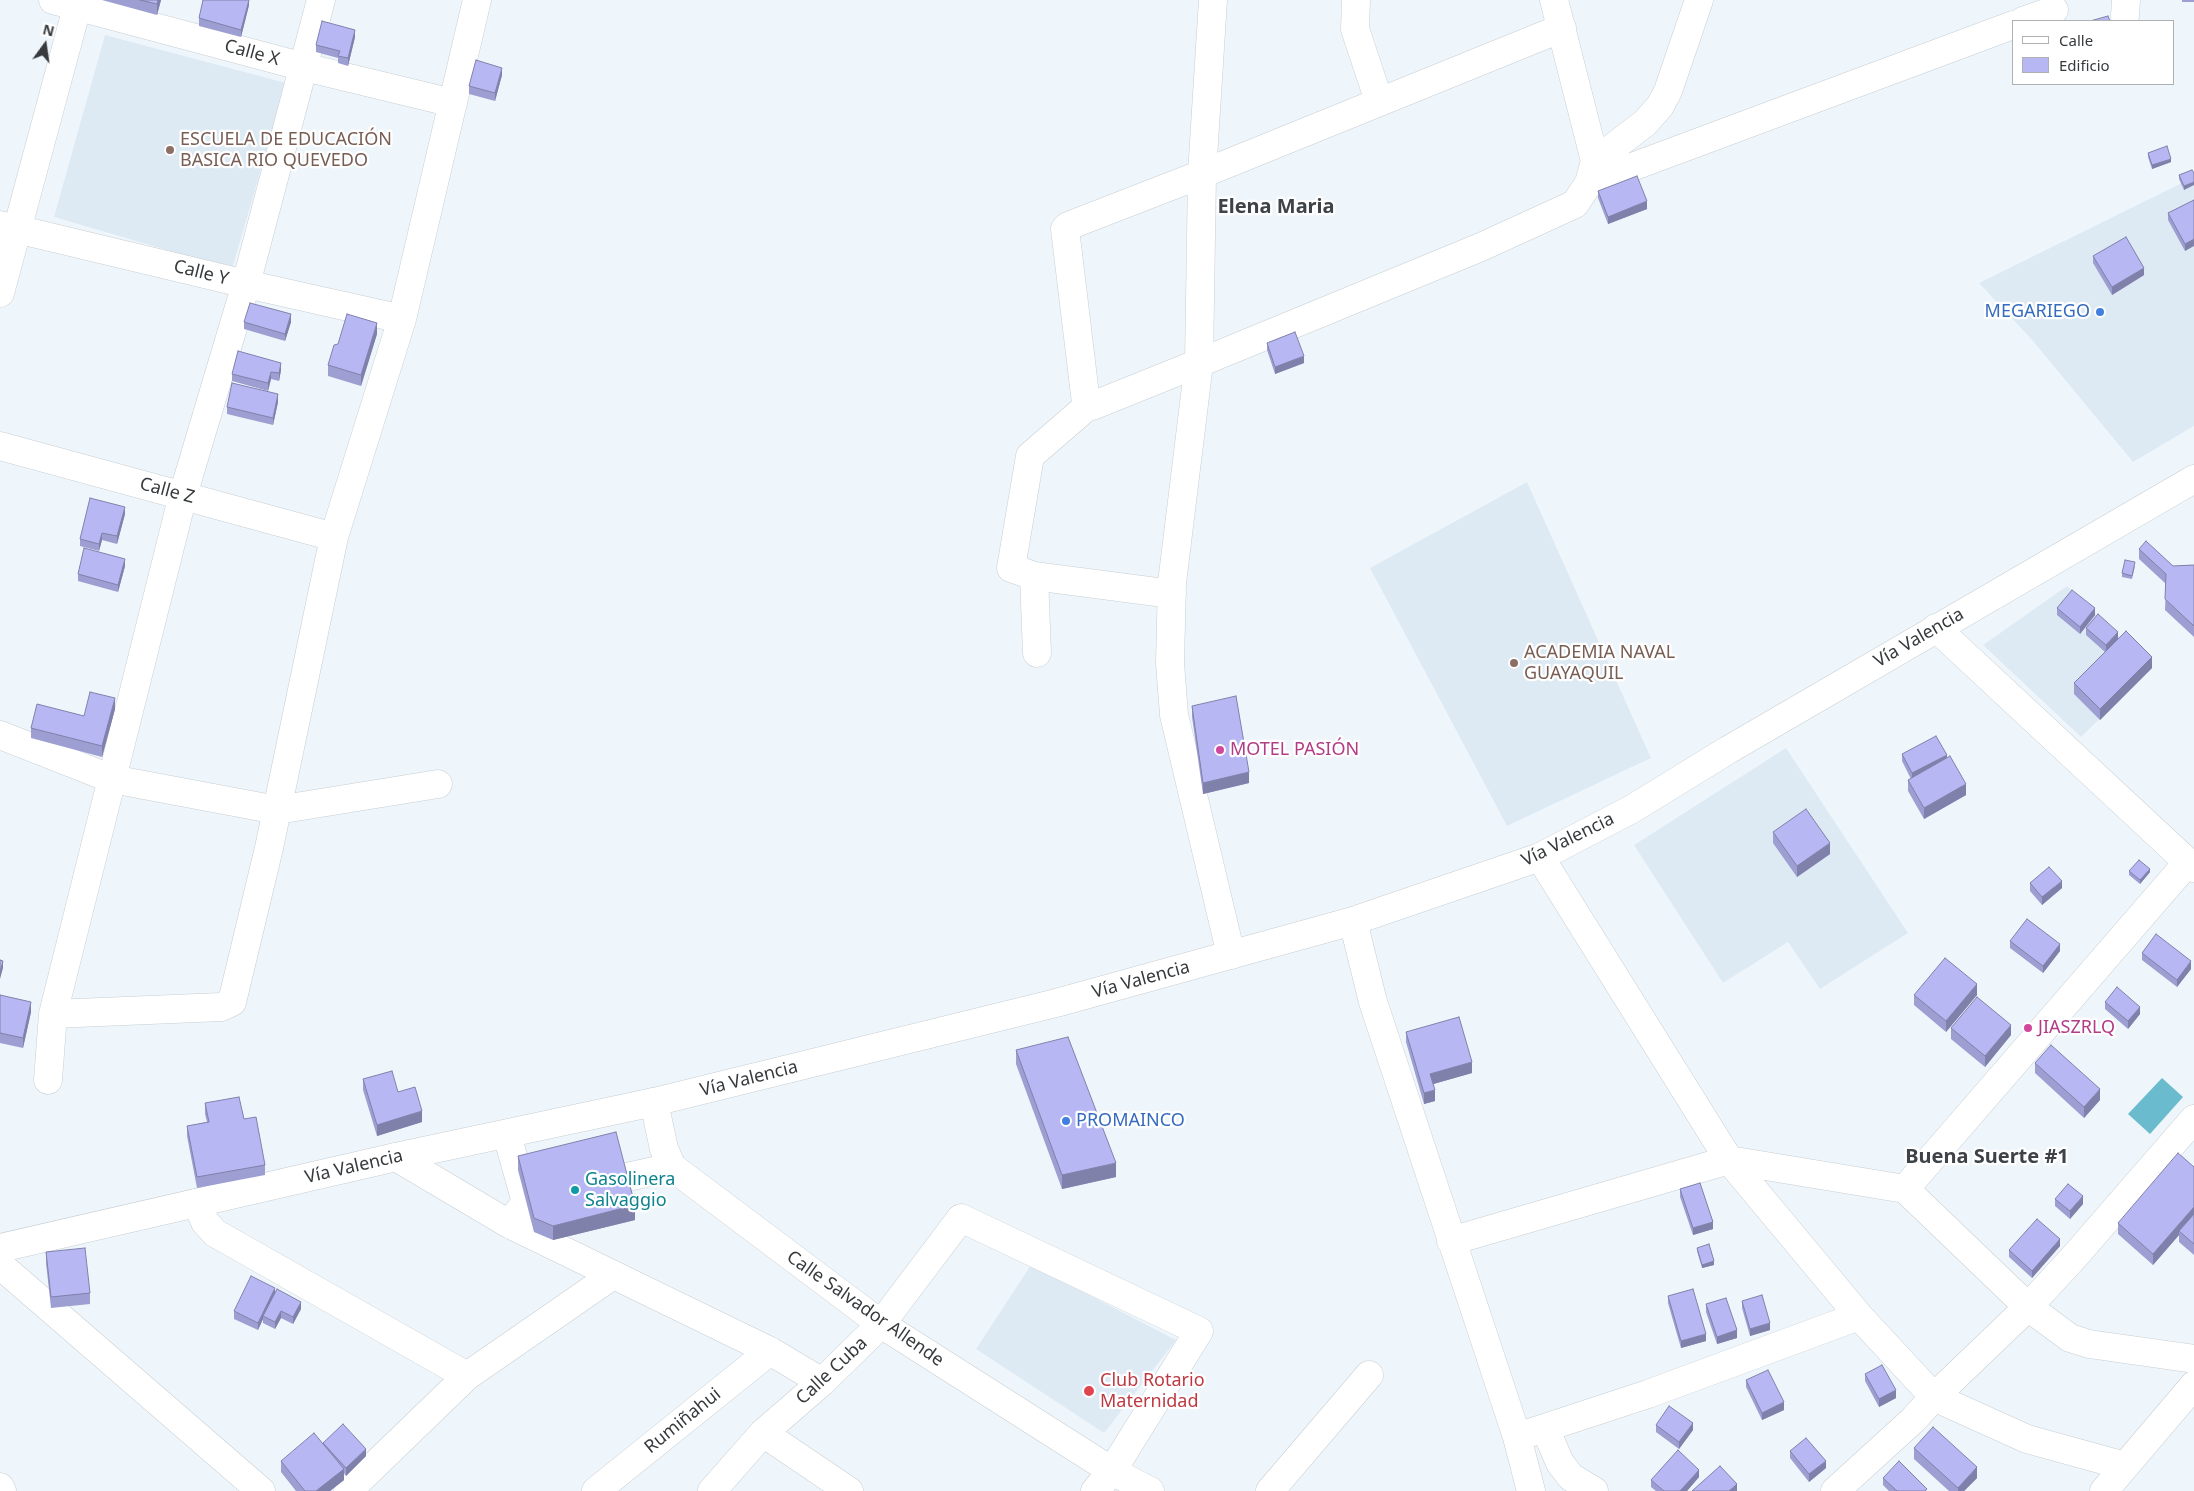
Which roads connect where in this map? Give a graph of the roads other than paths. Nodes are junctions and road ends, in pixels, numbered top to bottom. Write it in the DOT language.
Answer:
graph roads {
  1 [pos="321,0"];
  2 [pos="477,0"];
  3 [pos="1213,0"];
  4 [pos="1356,0"];
  5 [pos="1554,0"];
  6 [pos="1699,0"];
  7 [pos="69,2"];
  8 [pos="2054,10"];
  9 [pos="2026,20"];
  10 [pos="2012,25"];
  11 [pos="1562,28"];
  12 [pos="304,67"];
  13 [pos="1668,91"];
  14 [pos="1379,101"];
  15 [pos="453,103"];
  16 [pos="1640,164"];
  17 [pos="1592,172"];
  18 [pos="1202,174"];
  19 [pos="9,227"];
  20 [pos="246,284"];
  21 [pos="0,293"];
  22 [pos="402,319"];
  23 [pos="1199,363"];
  24 [pos="1089,405"];
  25 [pos="0,446"];
  26 [pos="2194,479"];
  27 [pos="183,495"];
  28 [pos="334,537"];
  29 [pos="1034,576"];
  30 [pos="1172,594"];
  31 [pos="1936,628"];
  32 [pos="1037,653"];
  33 [pos="0,735"];
  34 [pos="112,779"];
  35 [pos="438,784"];
  36 [pos="277,810"];
  37 [pos="1540,857"];
  38 [pos="2191,865"];
  39 [pos="1352,921"];
  40 [pos="1231,955"];
  41 [pos="53,1014"];
  42 [pos="48,1080"];
  43 [pos="654,1102"];
  44 [pos="2194,1119"];
  45 [pos="507,1135"];
  46 [pos="396,1157"];
  47 [pos="1729,1160"];
  48 [pos="672,1167"];
  49 [pos="623,1178"];
  50 [pos="1905,1189"];
  51 [pos="198,1202"];
  52 [pos="509,1224"];
  53 [pos="1451,1241"];
  54 [pos="1,1269"];
  55 [pos="613,1275"];
  56 [pos="2028,1308"];
  57 [pos="1859,1316"];
  58 [pos="881,1324"];
  59 [pos="770,1351"];
  60 [pos="2194,1359"];
  61 [pos="1369,1375"];
  62 [pos="467,1376"];
  63 [pos="822,1382"];
  64 [pos="2194,1385"];
  65 [pos="1934,1397"];
  66 [pos="1545,1428"];
  67 [pos="763,1433"];
  68 [pos="1517,1437"];
  69 [pos="2125,1466"];
  70 [pos="1104,1481"];
  71 [pos="0,1487"];
  72 [pos="2,1491"];
  73 [pos="261,1491"];
  74 [pos="348,1491"];
  75 [pos="596,1491"];
  76 [pos="712,1491"];
  77 [pos="849,1491"];
  78 [pos="1150,1491"];
  79 [pos="1270,1491"];
  80 [pos="1531,1491"];
  81 [pos="1594,1491"];
  82 [pos="1835,1491"];
  83 [pos="2104,1491"];
  1 -- 12 [label="main road"];
  2 -- 15 [label="main road"];
  3 -- 18 [label="main road"];
  4 -- 14 [label="main road"];
  5 -- 11 [label="main road"];
  6 -- 13 [label="main road"];
  7 -- 12 [label="main road, Calle X"];
  7 -- 19 [label="main road"];
  8 -- 9 [label="main road"];
  10 -- 16 [label="main road"];
  11 -- 14 [label="main road"];
  11 -- 17 [label="main road"];
  12 -- 15 [label="main road, Calle X"];
  12 -- 20 [label="main road"];
  13 -- 16 [label="main road"];
  13 -- 17 [label="main road"];
  14 -- 18 [label="main road"];
  15 -- 22 [label="main road"];
  16 -- 17 [label="main road"];
  17 -- 23 [label="main road"];
  18 -- 23 [label="main road"];
  18 -- 24 [label="main road"];
  19 -- 20 [label="main road, Calle Y"];
  19 -- 21 [label="main road"];
  20 -- 22 [label="main road, Calle Y"];
  20 -- 27 [label="main road"];
  22 -- 28 [label="main road"];
  23 -- 24 [label="main road"];
  23 -- 30 [label="main road"];
  24 -- 29 [label="main road"];
  25 -- 27 [label="main road, Calle Z"];
  26 -- 31 [label="main road, Vía Valencia"];
  27 -- 28 [label="main road, Calle Z"];
  27 -- 34 [label="main road"];
  28 -- 36 [label="main road"];
  29 -- 30 [label="main road"];
  29 -- 32 [label="main road"];
  30 -- 40 [label="main road"];
  31 -- 37 [label="main road, Vía Valencia"];
  31 -- 38 [label="main road"];
  33 -- 34 [label="main road"];
  34 -- 36 [label="main road"];
  34 -- 41 [label="main road"];
  35 -- 36 [label="main road"];
  36 -- 41 [label="main road"];
  37 -- 39 [label="main road, Vía Valencia"];
  37 -- 47 [label="main road"];
  38 -- 50 [label="main road"];
  39 -- 40 [label="main road, Vía Valencia"];
  39 -- 53 [label="main road"];
  40 -- 43 [label="main road, Vía Valencia"];
  41 -- 42 [label="main road"];
  43 -- 45 [label="main road, Vía Valencia"];
  43 -- 48 [label="main road"];
  44 -- 56 [label="main road"];
  45 -- 46 [label="main road, Vía Valencia"];
  45 -- 52 [label="main road"];
  46 -- 51 [label="main road, Vía Valencia"];
  46 -- 52 [label="main road"];
  47 -- 50 [label="main road"];
  47 -- 53 [label="main road"];
  47 -- 57 [label="main road"];
  48 -- 49 [label="main road"];
  48 -- 58 [label="main road, Calle Salvador Allende"];
  50 -- 56 [label="main road"];
  51 -- 54 [label="main road, Vía Valencia"];
  51 -- 62 [label="main road"];
  52 -- 55 [label="main road"];
  53 -- 68 [label="main road"];
  54 -- 73 [label="main road"];
  55 -- 59 [label="main road"];
  55 -- 62 [label="main road"];
  56 -- 60 [label="main road"];
  56 -- 65 [label="main road"];
  57 -- 65 [label="main road"];
  57 -- 66 [label="main road"];
  58 -- 63 [label="main road, Calle Cuba"];
  58 -- 70 [label="main road, Calle Salvador Allende"];
  58 -- 70 [label="main road, Calle Cuba"];
  59 -- 63 [label="main road"];
  59 -- 75 [label="main road, Rumiñahui"];
  61 -- 79 [label="main road"];
  62 -- 74 [label="main road"];
  63 -- 67 [label="main road, Calle Cuba"];
  64 -- 69 [label="main road"];
  65 -- 69 [label="main road"];
  65 -- 82 [label="main road"];
  66 -- 68 [label="main road"];
  66 -- 81 [label="main road"];
  67 -- 76 [label="main road, Calle Cuba"];
  67 -- 77 [label="main road"];
  68 -- 80 [label="main road"];
  69 -- 83 [label="main road"];
  70 -- 78 [label="main road, Calle Salvador Allende"];
  71 -- 72 [label="main road"];
}
